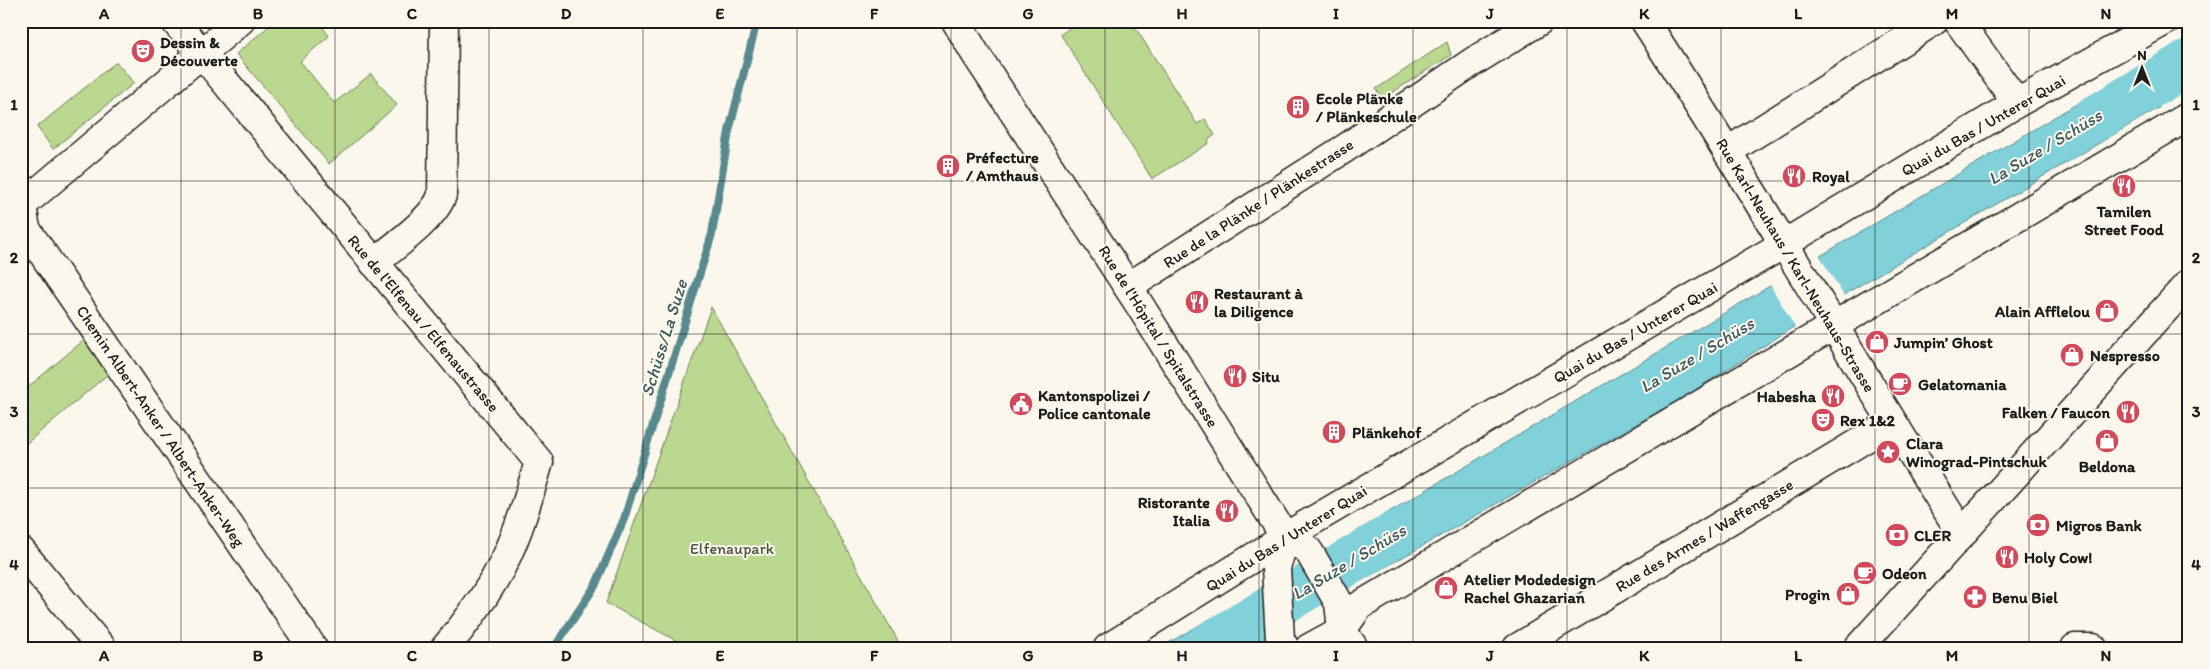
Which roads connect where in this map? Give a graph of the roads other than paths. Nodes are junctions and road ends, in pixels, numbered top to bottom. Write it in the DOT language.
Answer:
graph roads {
  1 [pos="175,21"];
  2 [pos="240,21"];
  3 [pos="444,21"];
  4 [pos="956,21"];
  5 [pos="1539,21"];
  6 [pos="1644,21"];
  7 [pos="1934,21"];
  8 [pos="1958,21"];
  9 [pos="2165,21"];
  10 [pos="201,53"];
  11 [pos="2016,103"];
  12 [pos="2189,116"];
  13 [pos="1728,151"];
  14 [pos="22,203"];
  15 [pos="1791,255"];
  16 [pos="374,263"];
  17 [pos="2189,283"];
  18 [pos="1128,287"];
  19 [pos="1828,317"];
  20 [pos="1891,422"];
  21 [pos="1962,534"];
  22 [pos="1285,537"];
  23 [pos="21,551"];
  24 [pos="1348,639"];
  25 [pos="1282,640"];
  26 [pos="102,648"];
  27 [pos="313,648"];
  28 [pos="445,648"];
  29 [pos="1108,648"];
  30 [pos="1309,648"];
  31 [pos="1517,648"];
  32 [pos="1858,648"];
  33 [pos="2075,648"];
  34 [pos="2093,648"];
  1 -- 10 [label="street, Rue de l'Elfenau / Elfenaustrasse"];
  2 -- 10 [label="street"];
  3 -- 16 [label="street"];
  4 -- 18 [label="street, Rue de l'Hôpital / Spitalstrasse"];
  5 -- 18 [label="street, Rue de la Plänke / Plänkestrasse"];
  6 -- 13 [label="street, Rue Karl-Neuhaus / Karl-Neuhaus-Strasse"];
  7 -- 13 [label="street"];
  8 -- 11 [label="street"];
  9 -- 11 [label="street, Quai du Bas / Unterer Quai"];
  10 -- 14 [label="street"];
  10 -- 16 [label="street, Rue de l'Elfenau / Elfenaustrasse"];
  11 -- 15 [label="street, Quai du Bas / Unterer Quai"];
  12 -- 19 [label="street"];
  13 -- 15 [label="street, Rue Karl-Neuhaus / Karl-Neuhaus-Strasse"];
  14 -- 27 [label="street, Chemin Albert-Anker / Albert-Anker-Weg"];
  15 -- 19 [label="street, Rue Karl-Neuhaus / Karl-Neuhaus-Strasse"];
  15 -- 22 [label="street, Quai du Bas / Unterer Quai"];
  16 -- 28 [label="street, Rue de l'Elfenau / Elfenaustrasse"];
  17 -- 21 [label="street"];
  18 -- 22 [label="street, Rue de l'Hôpital / Spitalstrasse"];
  19 -- 20 [label="street, Rue Karl-Neuhaus / Karl-Neuhaus-Strasse"];
  19 -- 24 [label="street"];
  20 -- 21 [label="street, Rue Karl-Neuhaus / Karl-Neuhaus-Strasse"];
  20 -- 31 [label="street, Rue des Armes / Waffengasse"];
  21 -- 32 [label="street"];
  22 -- 24 [label="street, Rue de l'Hôpital / Spitalstrasse"];
  22 -- 25 [label="street"];
  22 -- 29 [label="street, Quai du Bas / Unterer Quai"];
  23 -- 26 [label="street"];
  24 -- 30 [label="street"];
  33 -- 34 [label="street"];
}
